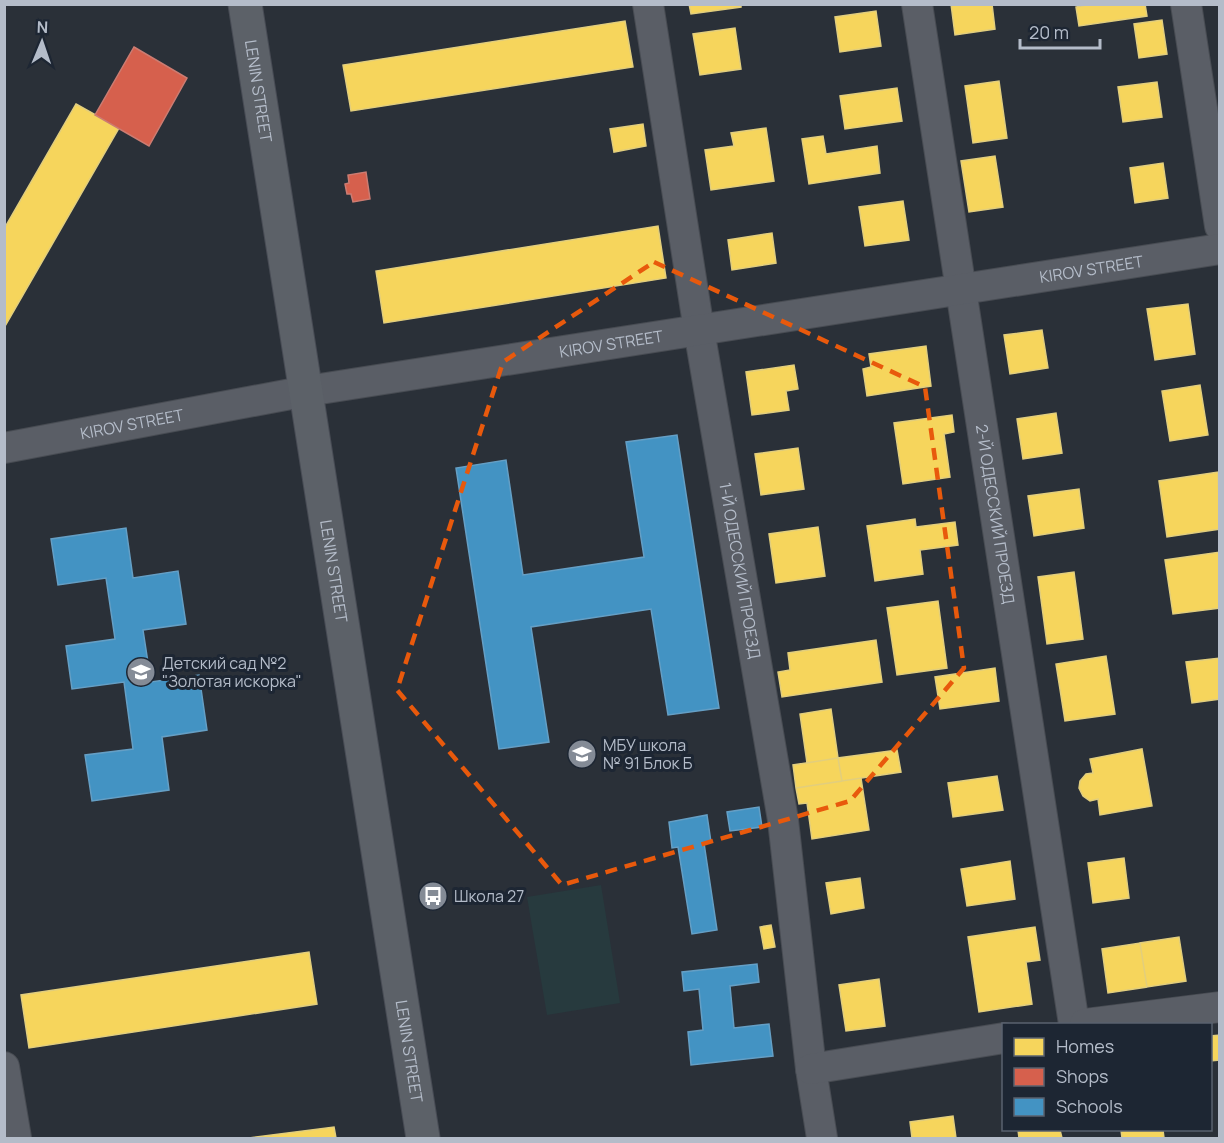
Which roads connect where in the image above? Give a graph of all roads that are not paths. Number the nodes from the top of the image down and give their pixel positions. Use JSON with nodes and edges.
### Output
{"nodes":[{"id":1,"x":245,"y":4,"type":"edge"},
{"id":2,"x":648,"y":4,"type":"edge"},
{"id":3,"x":917,"y":4,"type":"edge"},
{"id":4,"x":1186,"y":4,"type":"edge"},
{"id":5,"x":1220,"y":226,"type":"edge"},
{"id":6,"x":1220,"y":249,"type":"edge"},
{"id":7,"x":959,"y":290,"type":"junction"},
{"id":8,"x":699,"y":330,"type":"junction"},
{"id":9,"x":307,"y":391,"type":"junction"},
{"id":10,"x":4,"y":448,"type":"edge"},
{"id":11,"x":1220,"y":1006,"type":"edge"},
{"id":12,"x":1074,"y":1023,"type":"edge"},
{"id":13,"x":1092,"y":1023,"type":"edge"},
{"id":14,"x":1002,"y":1038,"type":"edge"},
{"id":15,"x":4,"y":1067,"type":"edge"},
{"id":16,"x":811,"y":1069,"type":"junction"},
{"id":17,"x":16,"y":1138,"type":"edge"},
{"id":18,"x":423,"y":1138,"type":"edge"},
{"id":19,"x":822,"y":1138,"type":"edge"}],
"edges":[{"from":1,"to":9,"type":"main road","name":"LENIN STREET"},
{"from":2,"to":8,"type":"street","name":"1-Й ОДЕССКИЙ ПРОЕЗД"},
{"from":3,"to":7,"type":"street","name":"2-Й ОДЕССКИЙ ПРОЕЗД"},
{"from":4,"to":5,"type":"street"},
{"from":6,"to":7,"type":"street","name":"KIROV STREET"},
{"from":7,"to":8,"type":"street","name":"KIROV STREET"},
{"from":7,"to":12,"type":"street","name":"2-Й ОДЕССКИЙ ПРОЕЗД"},
{"from":8,"to":9,"type":"street","name":"KIROV STREET"},
{"from":8,"to":16,"type":"street","name":"1-Й ОДЕССКИЙ ПРОЕЗД"},
{"from":9,"to":10,"type":"street","name":"KIROV STREET"},
{"from":9,"to":18,"type":"main road","name":"LENIN STREET"},
{"from":11,"to":13,"type":"street"},
{"from":14,"to":16,"type":"street"},
{"from":15,"to":17,"type":"street"},
{"from":16,"to":19,"type":"street","name":"1-Й ОДЕССКИЙ ПРОЕЗД"}]}
